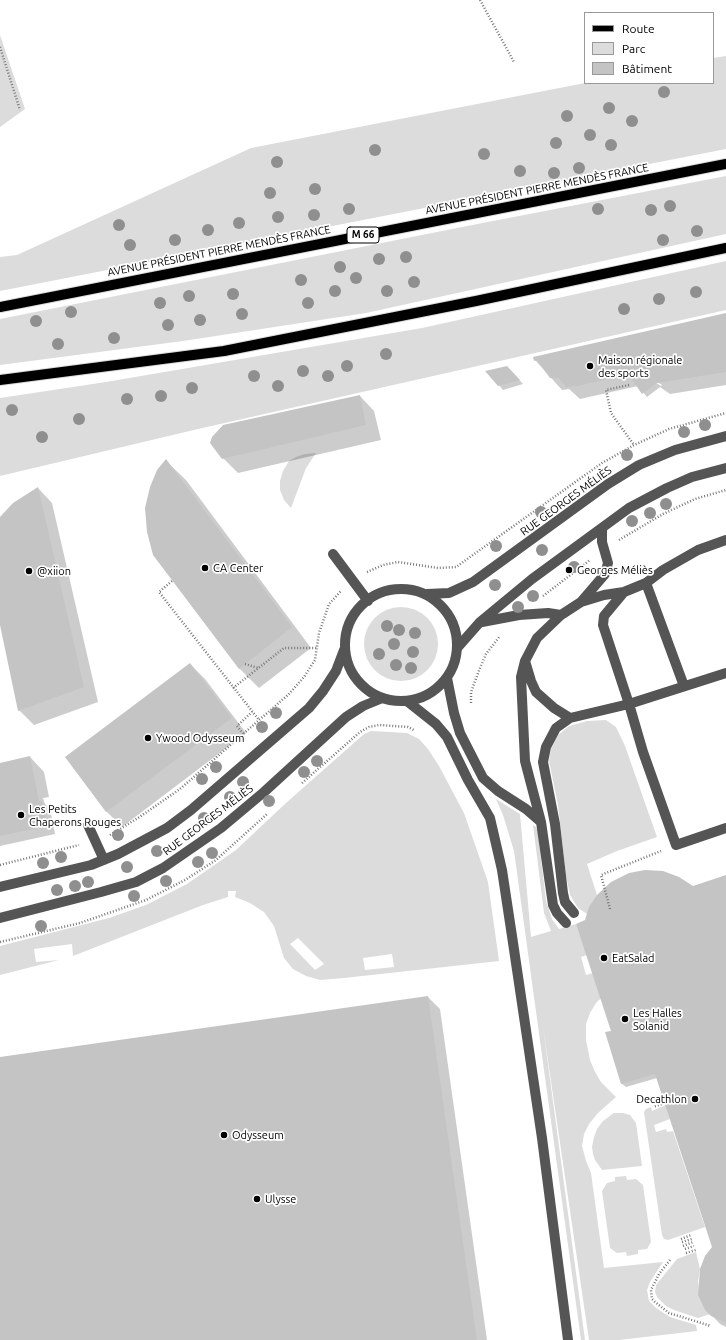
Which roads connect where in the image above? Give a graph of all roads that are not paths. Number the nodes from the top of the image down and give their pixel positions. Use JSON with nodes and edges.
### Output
{"nodes":[{"id":1,"x":726,"y":164,"type":"edge"},
{"id":2,"x":726,"y":248,"type":"edge"},
{"id":3,"x":0,"y":307,"type":"edge"},
{"id":4,"x":0,"y":380,"type":"edge"},
{"id":5,"x":726,"y":436,"type":"edge"},
{"id":6,"x":726,"y":468,"type":"edge"},
{"id":7,"x":602,"y":528,"type":"junction"},
{"id":8,"x":726,"y":540,"type":"edge"},
{"id":9,"x":333,"y":554,"type":"dead end"},
{"id":10,"x":646,"y":583,"type":"junction"},
{"id":11,"x":624,"y":592,"type":"junction"},
{"id":12,"x":427,"y":594,"type":"junction"},
{"id":13,"x":368,"y":601,"type":"junction"},
{"id":14,"x":581,"y":602,"type":"junction"},
{"id":15,"x":561,"y":615,"type":"junction"},
{"id":16,"x":480,"y":622,"type":"junction"},
{"id":17,"x":458,"y":647,"type":"junction"},
{"id":18,"x":344,"y":650,"type":"junction"},
{"id":19,"x":525,"y":661,"type":"junction"},
{"id":20,"x":726,"y":673,"type":"edge"},
{"id":21,"x":447,"y":678,"type":"junction"},
{"id":22,"x":684,"y":686,"type":"junction"},
{"id":23,"x":380,"y":699,"type":"junction"},
{"id":24,"x":407,"y":701,"type":"junction"},
{"id":25,"x":629,"y":704,"type":"junction"},
{"id":26,"x":570,"y":718,"type":"junction"},
{"id":27,"x":542,"y":822,"type":"junction"},
{"id":28,"x":88,"y":825,"type":"dead end"},
{"id":29,"x":726,"y":828,"type":"edge"},
{"id":30,"x":104,"y":860,"type":"junction"},
{"id":31,"x":0,"y":887,"type":"edge"},
{"id":32,"x":574,"y":912,"type":"dead end"},
{"id":33,"x":0,"y":918,"type":"edge"},
{"id":34,"x":566,"y":923,"type":"dead end"},
{"id":35,"x":568,"y":1340,"type":"edge"}],
"edges":[{"from":1,"to":3,"type":"main road","name":"AVENUE PRÉSIDENT PIERRE MENDÈS FRANCE","number":"M 66"},
{"from":2,"to":4,"type":"main road"},
{"from":5,"to":12,"type":"street","name":"RUE GEORGES MÉLIÈS"},
{"from":6,"to":7,"type":"street"},
{"from":7,"to":14,"type":"street"},
{"from":7,"to":16,"type":"street"},
{"from":8,"to":10,"type":"street"},
{"from":9,"to":13,"type":"street"},
{"from":10,"to":11,"type":"street"},
{"from":10,"to":22,"type":"street"},
{"from":11,"to":14,"type":"street"},
{"from":11,"to":25,"type":"street"},
{"from":12,"to":13,"type":"street"},
{"from":12,"to":17,"type":"street"},
{"from":13,"to":18,"type":"street"},
{"from":14,"to":15,"type":"street"},
{"from":15,"to":16,"type":"street"},
{"from":15,"to":19,"type":"street"},
{"from":16,"to":17,"type":"street"},
{"from":17,"to":21,"type":"street"},
{"from":18,"to":23,"type":"street"},
{"from":18,"to":30,"type":"street","name":"RUE GEORGES MÉLIÈS"},
{"from":19,"to":26,"type":"street"},
{"from":19,"to":27,"type":"street"},
{"from":20,"to":22,"type":"street"},
{"from":21,"to":24,"type":"street"},
{"from":21,"to":27,"type":"street"},
{"from":22,"to":25,"type":"street"},
{"from":23,"to":24,"type":"street"},
{"from":23,"to":33,"type":"street","name":"RUE GEORGES MÉLIÈS"},
{"from":24,"to":35,"type":"street"},
{"from":25,"to":26,"type":"street"},
{"from":25,"to":29,"type":"street"},
{"from":26,"to":32,"type":"street"},
{"from":27,"to":34,"type":"street"},
{"from":28,"to":30,"type":"street"},
{"from":30,"to":31,"type":"street","name":"RUE GEORGES MÉLIÈS"}]}
